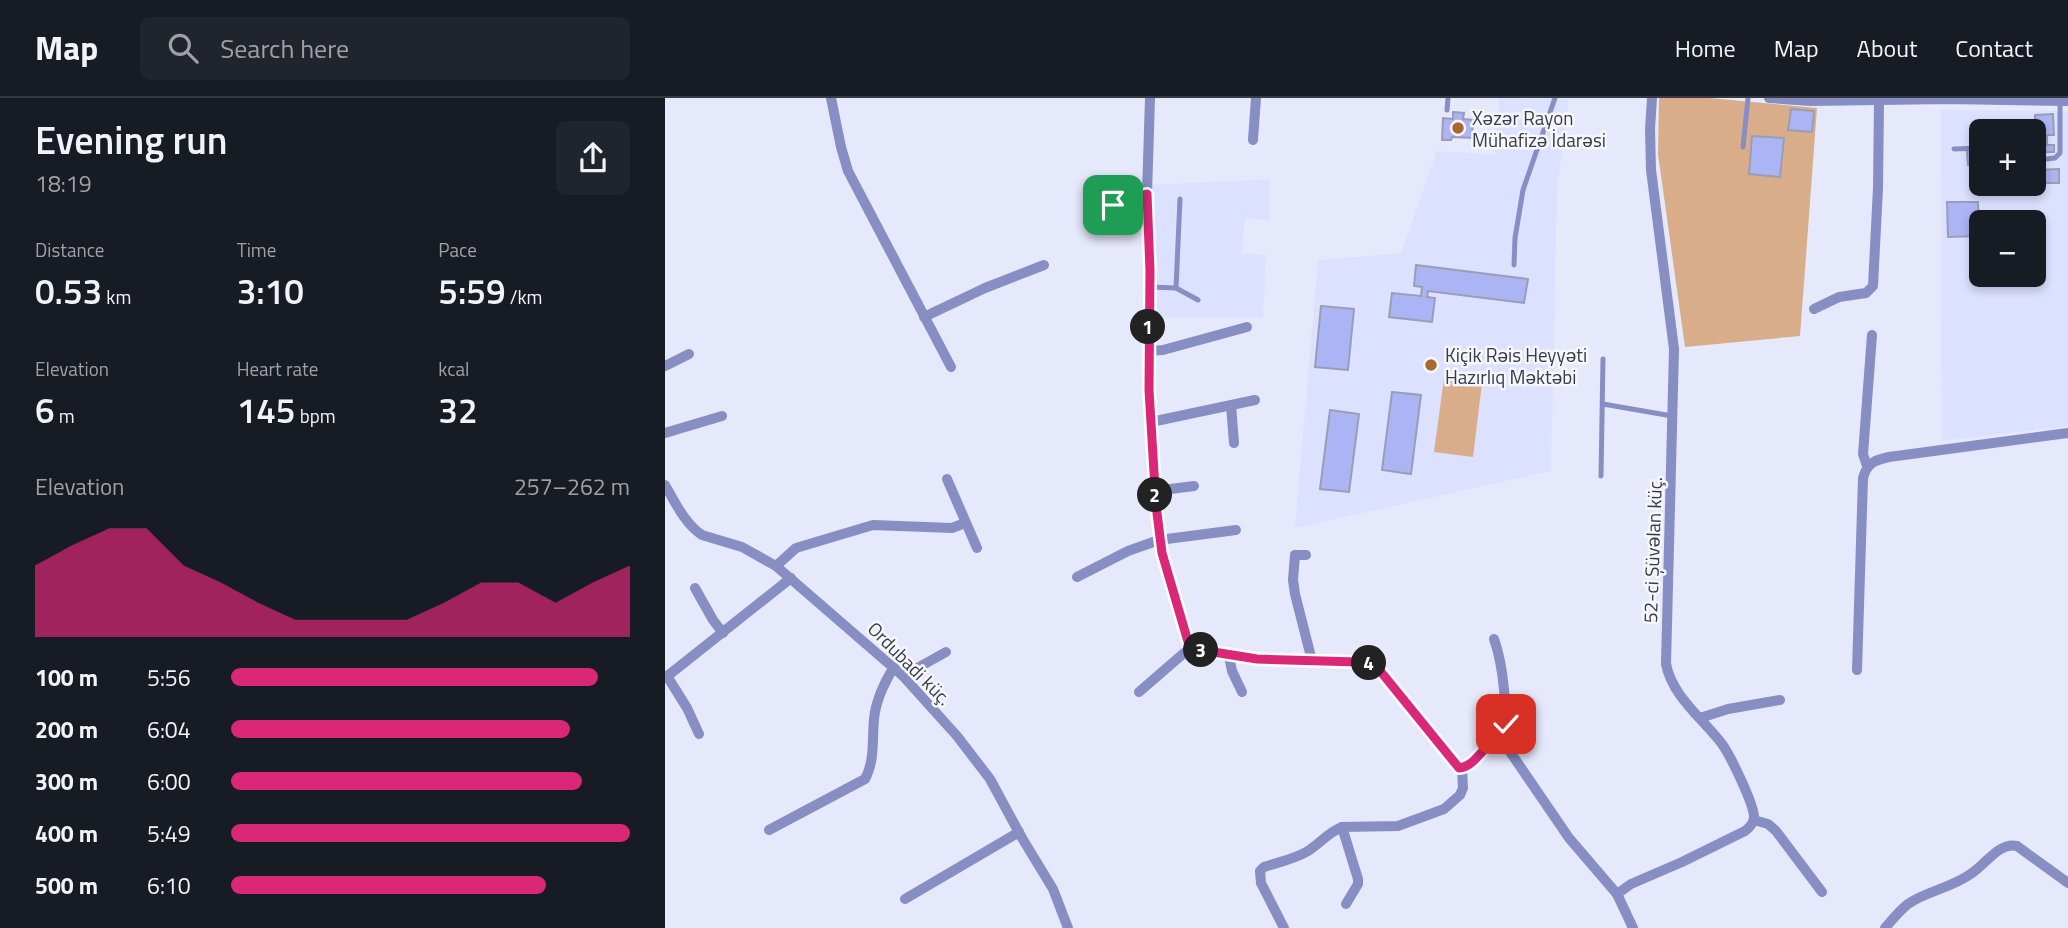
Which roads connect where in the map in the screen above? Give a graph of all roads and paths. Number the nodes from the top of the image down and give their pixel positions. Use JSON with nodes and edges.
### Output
{"nodes":[{"id":1,"x":831,"y":98,"type":"edge"},
{"id":2,"x":1150,"y":98,"type":"edge"},
{"id":3,"x":1256,"y":98,"type":"edge"},
{"id":4,"x":1448,"y":98,"type":"edge"},
{"id":5,"x":1555,"y":98,"type":"edge"},
{"id":6,"x":1652,"y":98,"type":"edge"},
{"id":7,"x":1748,"y":98,"type":"edge"},
{"id":8,"x":1769,"y":98,"type":"edge"},
{"id":9,"x":1949,"y":98,"type":"edge"},
{"id":10,"x":1997,"y":99,"type":"edge"},
{"id":11,"x":1879,"y":100,"type":"junction"},
{"id":12,"x":2064,"y":101,"type":"edge"},
{"id":13,"x":1447,"y":110,"type":"dead end"},
{"id":14,"x":1253,"y":140,"type":"dead end"},
{"id":15,"x":1743,"y":147,"type":"dead end"},
{"id":16,"x":1969,"y":148,"type":"edge"},
{"id":17,"x":1954,"y":149,"type":"dead end"},
{"id":18,"x":2046,"y":159,"type":"edge"},
{"id":19,"x":1147,"y":194,"type":"junction"},
{"id":20,"x":1180,"y":199,"type":"dead end"},
{"id":21,"x":1113,"y":205,"type":"dead end"},
{"id":22,"x":1044,"y":265,"type":"dead end"},
{"id":23,"x":1514,"y":265,"type":"dead end"},
{"id":24,"x":1150,"y":287,"type":"junction"},
{"id":25,"x":1176,"y":288,"type":"junction"},
{"id":26,"x":1198,"y":300,"type":"dead end"},
{"id":27,"x":1814,"y":309,"type":"dead end"},
{"id":28,"x":924,"y":317,"type":"junction"},
{"id":29,"x":1247,"y":327,"type":"dead end"},
{"id":30,"x":1872,"y":335,"type":"dead end"},
{"id":31,"x":1148,"y":351,"type":"junction"},
{"id":32,"x":689,"y":354,"type":"dead end"},
{"id":33,"x":1603,"y":359,"type":"dead end"},
{"id":34,"x":665,"y":366,"type":"edge"},
{"id":35,"x":951,"y":367,"type":"dead end"},
{"id":36,"x":1255,"y":400,"type":"dead end"},
{"id":37,"x":1603,"y":404,"type":"junction"},
{"id":38,"x":1231,"y":405,"type":"junction"},
{"id":39,"x":722,"y":416,"type":"dead end"},
{"id":40,"x":1672,"y":416,"type":"junction"},
{"id":41,"x":1151,"y":422,"type":"junction"},
{"id":42,"x":665,"y":433,"type":"edge"},
{"id":43,"x":2068,"y":433,"type":"edge"},
{"id":44,"x":1234,"y":443,"type":"dead end"},
{"id":45,"x":1867,"y":466,"type":"junction"},
{"id":46,"x":1601,"y":476,"type":"dead end"},
{"id":47,"x":947,"y":479,"type":"dead end"},
{"id":48,"x":665,"y":485,"type":"edge"},
{"id":49,"x":1194,"y":486,"type":"dead end"},
{"id":50,"x":1155,"y":491,"type":"junction"},
{"id":51,"x":965,"y":523,"type":"junction"},
{"id":52,"x":1236,"y":530,"type":"dead end"},
{"id":53,"x":1159,"y":540,"type":"junction"},
{"id":54,"x":977,"y":548,"type":"dead end"},
{"id":55,"x":1306,"y":555,"type":"dead end"},
{"id":56,"x":776,"y":566,"type":"junction"},
{"id":57,"x":1077,"y":577,"type":"dead end"},
{"id":58,"x":791,"y":578,"type":"junction"},
{"id":59,"x":695,"y":588,"type":"dead end"},
{"id":60,"x":723,"y":633,"type":"junction"},
{"id":61,"x":1494,"y":639,"type":"dead end"},
{"id":62,"x":1191,"y":647,"type":"junction"},
{"id":63,"x":946,"y":652,"type":"dead end"},
{"id":64,"x":1229,"y":656,"type":"junction"},
{"id":65,"x":1312,"y":661,"type":"junction"},
{"id":66,"x":894,"y":667,"type":"junction"},
{"id":67,"x":1857,"y":670,"type":"dead end"},
{"id":68,"x":903,"y":676,"type":"junction"},
{"id":69,"x":666,"y":677,"type":"edge"},
{"id":70,"x":1139,"y":692,"type":"dead end"},
{"id":71,"x":1242,"y":692,"type":"dead end"},
{"id":72,"x":1780,"y":699,"type":"dead end"},
{"id":73,"x":1700,"y":718,"type":"junction"},
{"id":74,"x":699,"y":734,"type":"dead end"},
{"id":75,"x":1502,"y":740,"type":"junction"},
{"id":76,"x":1462,"y":769,"type":"junction"},
{"id":77,"x":1754,"y":820,"type":"junction"},
{"id":78,"x":1342,"y":827,"type":"junction"},
{"id":79,"x":769,"y":830,"type":"dead end"},
{"id":80,"x":1019,"y":832,"type":"junction"},
{"id":81,"x":2068,"y":883,"type":"edge"},
{"id":82,"x":1822,"y":892,"type":"dead end"},
{"id":83,"x":1617,"y":894,"type":"junction"},
{"id":84,"x":905,"y":899,"type":"dead end"},
{"id":85,"x":1346,"y":904,"type":"dead end"},
{"id":86,"x":1068,"y":928,"type":"edge"},
{"id":87,"x":1284,"y":928,"type":"edge"},
{"id":88,"x":1633,"y":928,"type":"edge"},
{"id":89,"x":1885,"y":928,"type":"edge"}],
"edges":[{"from":1,"to":28,"type":"street"},
{"from":2,"to":19,"type":"street"},
{"from":3,"to":14,"type":"street"},
{"from":4,"to":13,"type":"lane"},
{"from":5,"to":23,"type":"lane"},
{"from":6,"to":40,"type":"street","name":"52-ci Şüvəlan küç."},
{"from":7,"to":15,"type":"lane"},
{"from":8,"to":11,"type":"street"},
{"from":9,"to":10,"type":"street"},
{"from":9,"to":11,"type":"street"},
{"from":10,"to":12,"type":"street"},
{"from":11,"to":27,"type":"street"},
{"from":12,"to":18,"type":"lane"},
{"from":16,"to":17,"type":"lane"},
{"from":19,"to":21,"type":"street"},
{"from":19,"to":24,"type":"street"},
{"from":20,"to":25,"type":"lane"},
{"from":22,"to":28,"type":"street"},
{"from":24,"to":25,"type":"lane"},
{"from":24,"to":31,"type":"street"},
{"from":25,"to":26,"type":"lane"},
{"from":28,"to":35,"type":"street"},
{"from":29,"to":31,"type":"street"},
{"from":30,"to":45,"type":"street"},
{"from":31,"to":41,"type":"street"},
{"from":32,"to":34,"type":"street"},
{"from":33,"to":37,"type":"lane"},
{"from":36,"to":38,"type":"street"},
{"from":37,"to":40,"type":"lane"},
{"from":37,"to":46,"type":"lane"},
{"from":38,"to":41,"type":"street"},
{"from":38,"to":44,"type":"street"},
{"from":39,"to":42,"type":"street"},
{"from":40,"to":73,"type":"street","name":"52-ci Şüvəlan küç."},
{"from":41,"to":50,"type":"street"},
{"from":43,"to":45,"type":"street"},
{"from":45,"to":67,"type":"street"},
{"from":47,"to":51,"type":"street"},
{"from":48,"to":56,"type":"street","name":"Ordubadi küç."},
{"from":49,"to":50,"type":"street"},
{"from":50,"to":53,"type":"street"},
{"from":51,"to":54,"type":"street"},
{"from":51,"to":56,"type":"street"},
{"from":52,"to":53,"type":"street"},
{"from":53,"to":57,"type":"street"},
{"from":53,"to":62,"type":"street"},
{"from":55,"to":65,"type":"street"},
{"from":56,"to":58,"type":"street","name":"Ordubadi küç."},
{"from":58,"to":60,"type":"street"},
{"from":58,"to":66,"type":"street","name":"Ordubadi küç."},
{"from":59,"to":60,"type":"street"},
{"from":60,"to":69,"type":"street"},
{"from":61,"to":75,"type":"street"},
{"from":62,"to":64,"type":"street"},
{"from":62,"to":70,"type":"street"},
{"from":63,"to":68,"type":"street"},
{"from":64,"to":65,"type":"street"},
{"from":64,"to":71,"type":"street"},
{"from":65,"to":76,"type":"street"},
{"from":66,"to":68,"type":"street","name":"Ordubadi küç."},
{"from":66,"to":79,"type":"street"},
{"from":68,"to":80,"type":"street","name":"Ordubadi küç."},
{"from":69,"to":74,"type":"street"},
{"from":72,"to":73,"type":"street"},
{"from":73,"to":77,"type":"street","name":"52-ci Şüvəlan küç."},
{"from":75,"to":76,"type":"street"},
{"from":75,"to":83,"type":"street"},
{"from":76,"to":78,"type":"street"},
{"from":77,"to":82,"type":"street"},
{"from":77,"to":83,"type":"street"},
{"from":78,"to":85,"type":"street"},
{"from":78,"to":87,"type":"street"},
{"from":80,"to":84,"type":"street"},
{"from":80,"to":86,"type":"street","name":"Ordubadi küç."},
{"from":81,"to":89,"type":"street"},
{"from":83,"to":88,"type":"street"}]}
